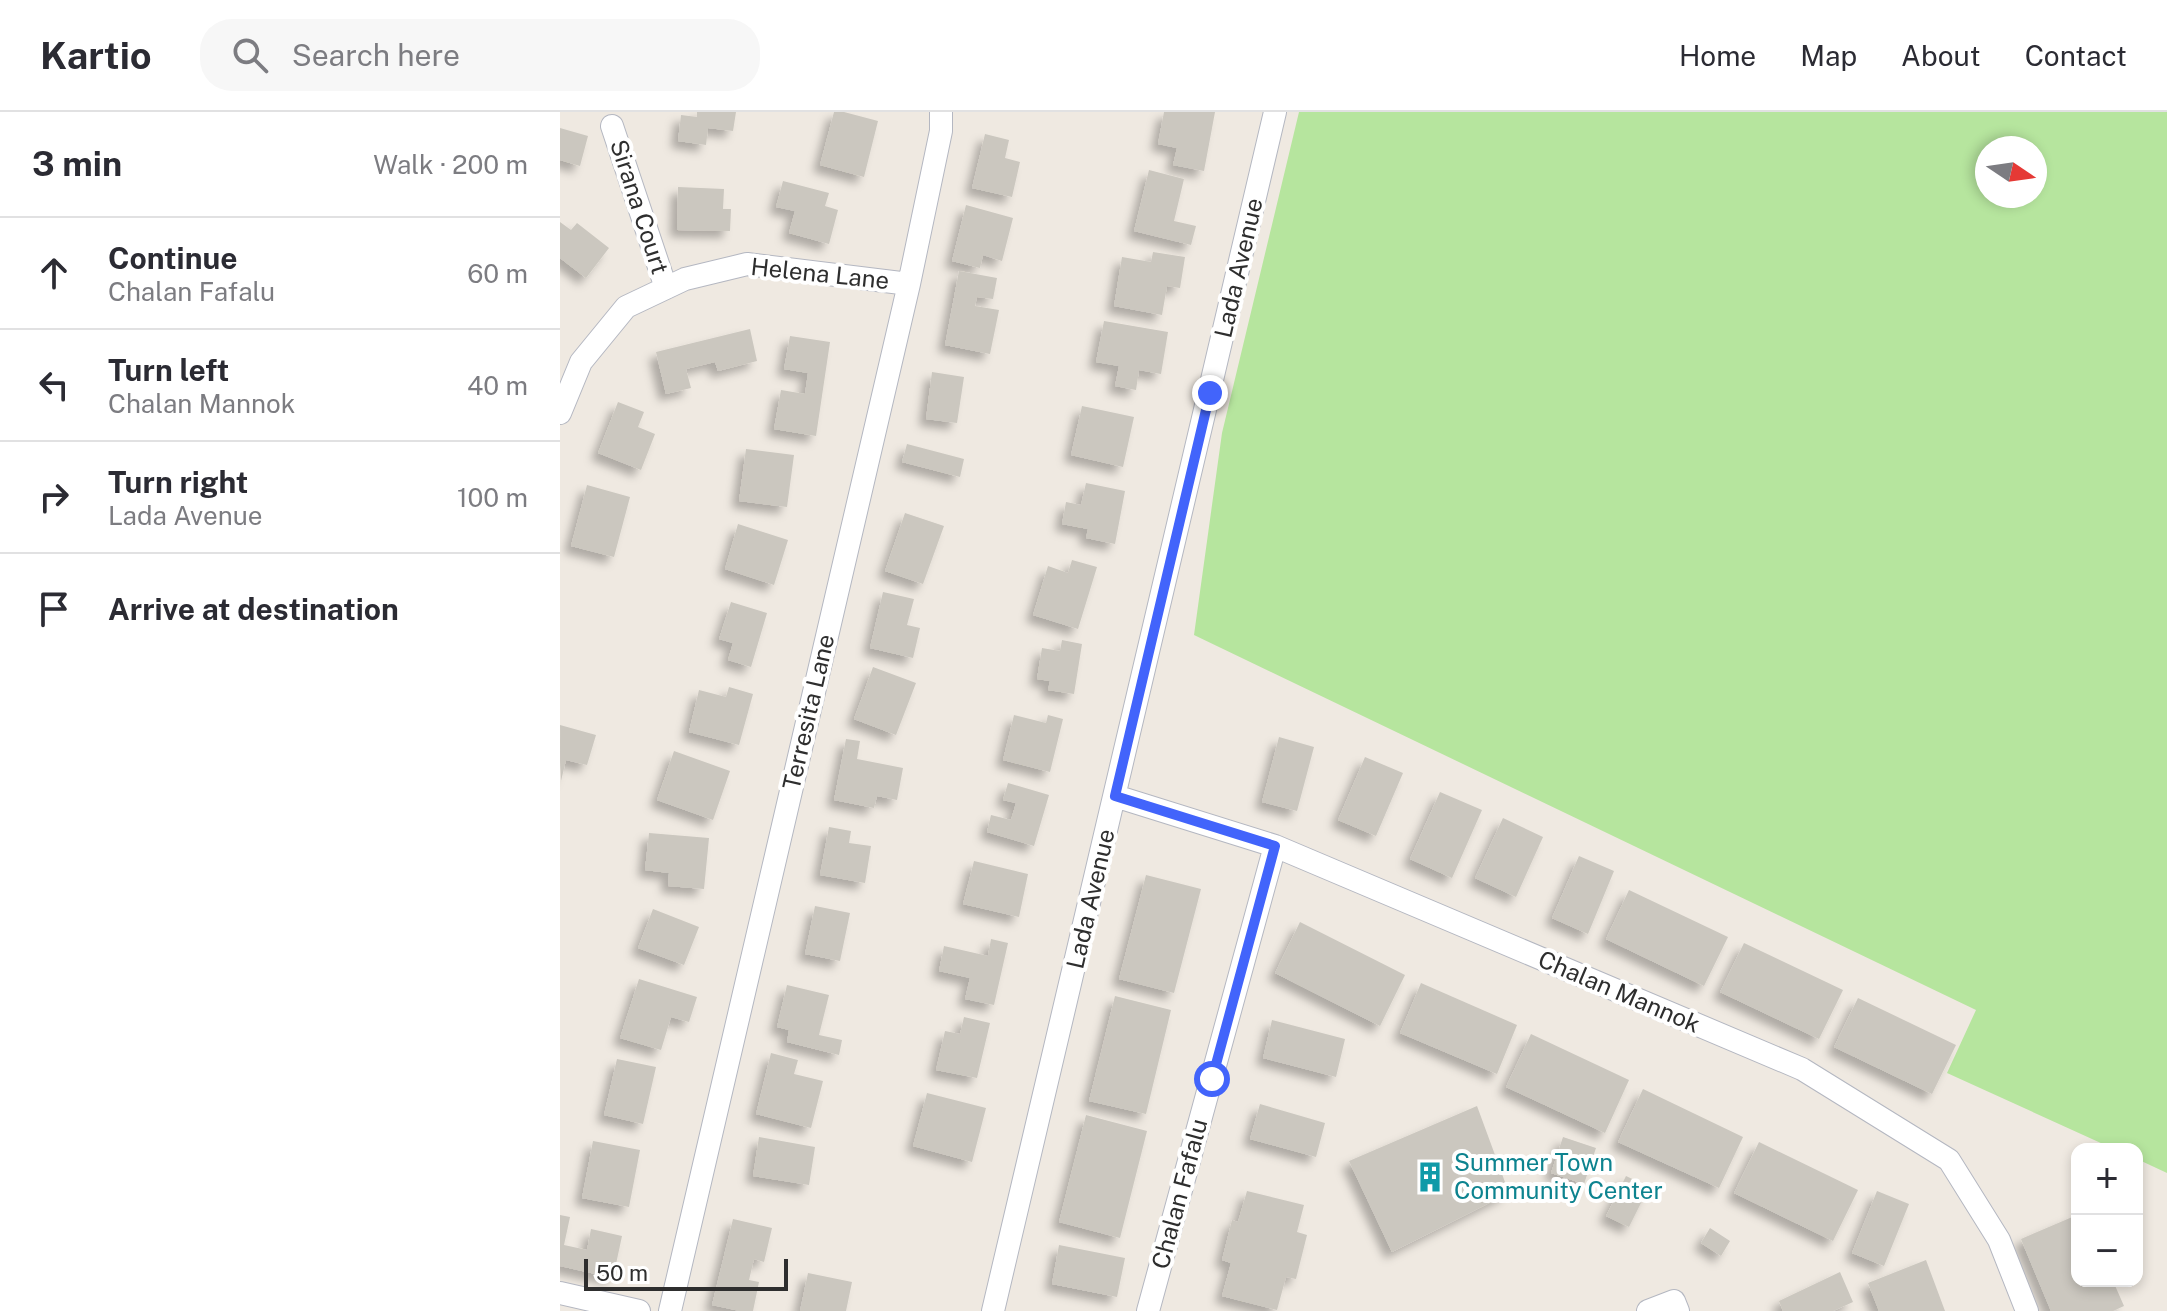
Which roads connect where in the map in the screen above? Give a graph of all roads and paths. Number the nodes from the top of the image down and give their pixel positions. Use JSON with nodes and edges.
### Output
{"nodes":[{"id":1,"x":941,"y":112,"type":"edge"},
{"id":2,"x":1275,"y":112,"type":"edge"},
{"id":3,"x":612,"y":126,"type":"dead end"},
{"id":4,"x":909,"y":284,"type":"junction"},
{"id":5,"x":666,"y":288,"type":"junction"},
{"id":6,"x":560,"y":413,"type":"edge"},
{"id":7,"x":1115,"y":796,"type":"junction"},
{"id":8,"x":1275,"y":846,"type":"junction"},
{"id":9,"x":560,"y":1293,"type":"edge"},
{"id":10,"x":639,"y":1311,"type":"edge"},
{"id":11,"x":670,"y":1311,"type":"edge"},
{"id":12,"x":993,"y":1311,"type":"edge"},
{"id":13,"x":1148,"y":1311,"type":"edge"},
{"id":14,"x":1648,"y":1311,"type":"edge"},
{"id":15,"x":1678,"y":1311,"type":"edge"},
{"id":16,"x":2027,"y":1311,"type":"edge"}],
"edges":[{"from":1,"to":4,"type":"street","name":"Terresita Lane"},
{"from":2,"to":7,"type":"street","name":"Lada Avenue"},
{"from":3,"to":5,"type":"street","name":"Sirana Court"},
{"from":4,"to":5,"type":"street","name":"Helena Lane"},
{"from":4,"to":11,"type":"street","name":"Terresita Lane"},
{"from":5,"to":6,"type":"street","name":"Helena Lane"},
{"from":7,"to":8,"type":"street","name":"Chalan Mannok"},
{"from":7,"to":12,"type":"street","name":"Lada Avenue"},
{"from":8,"to":13,"type":"street","name":"Chalan Fafalu"},
{"from":8,"to":16,"type":"street","name":"Chalan Mannok"},
{"from":9,"to":10,"type":"street"},
{"from":14,"to":15,"type":"street"}]}
